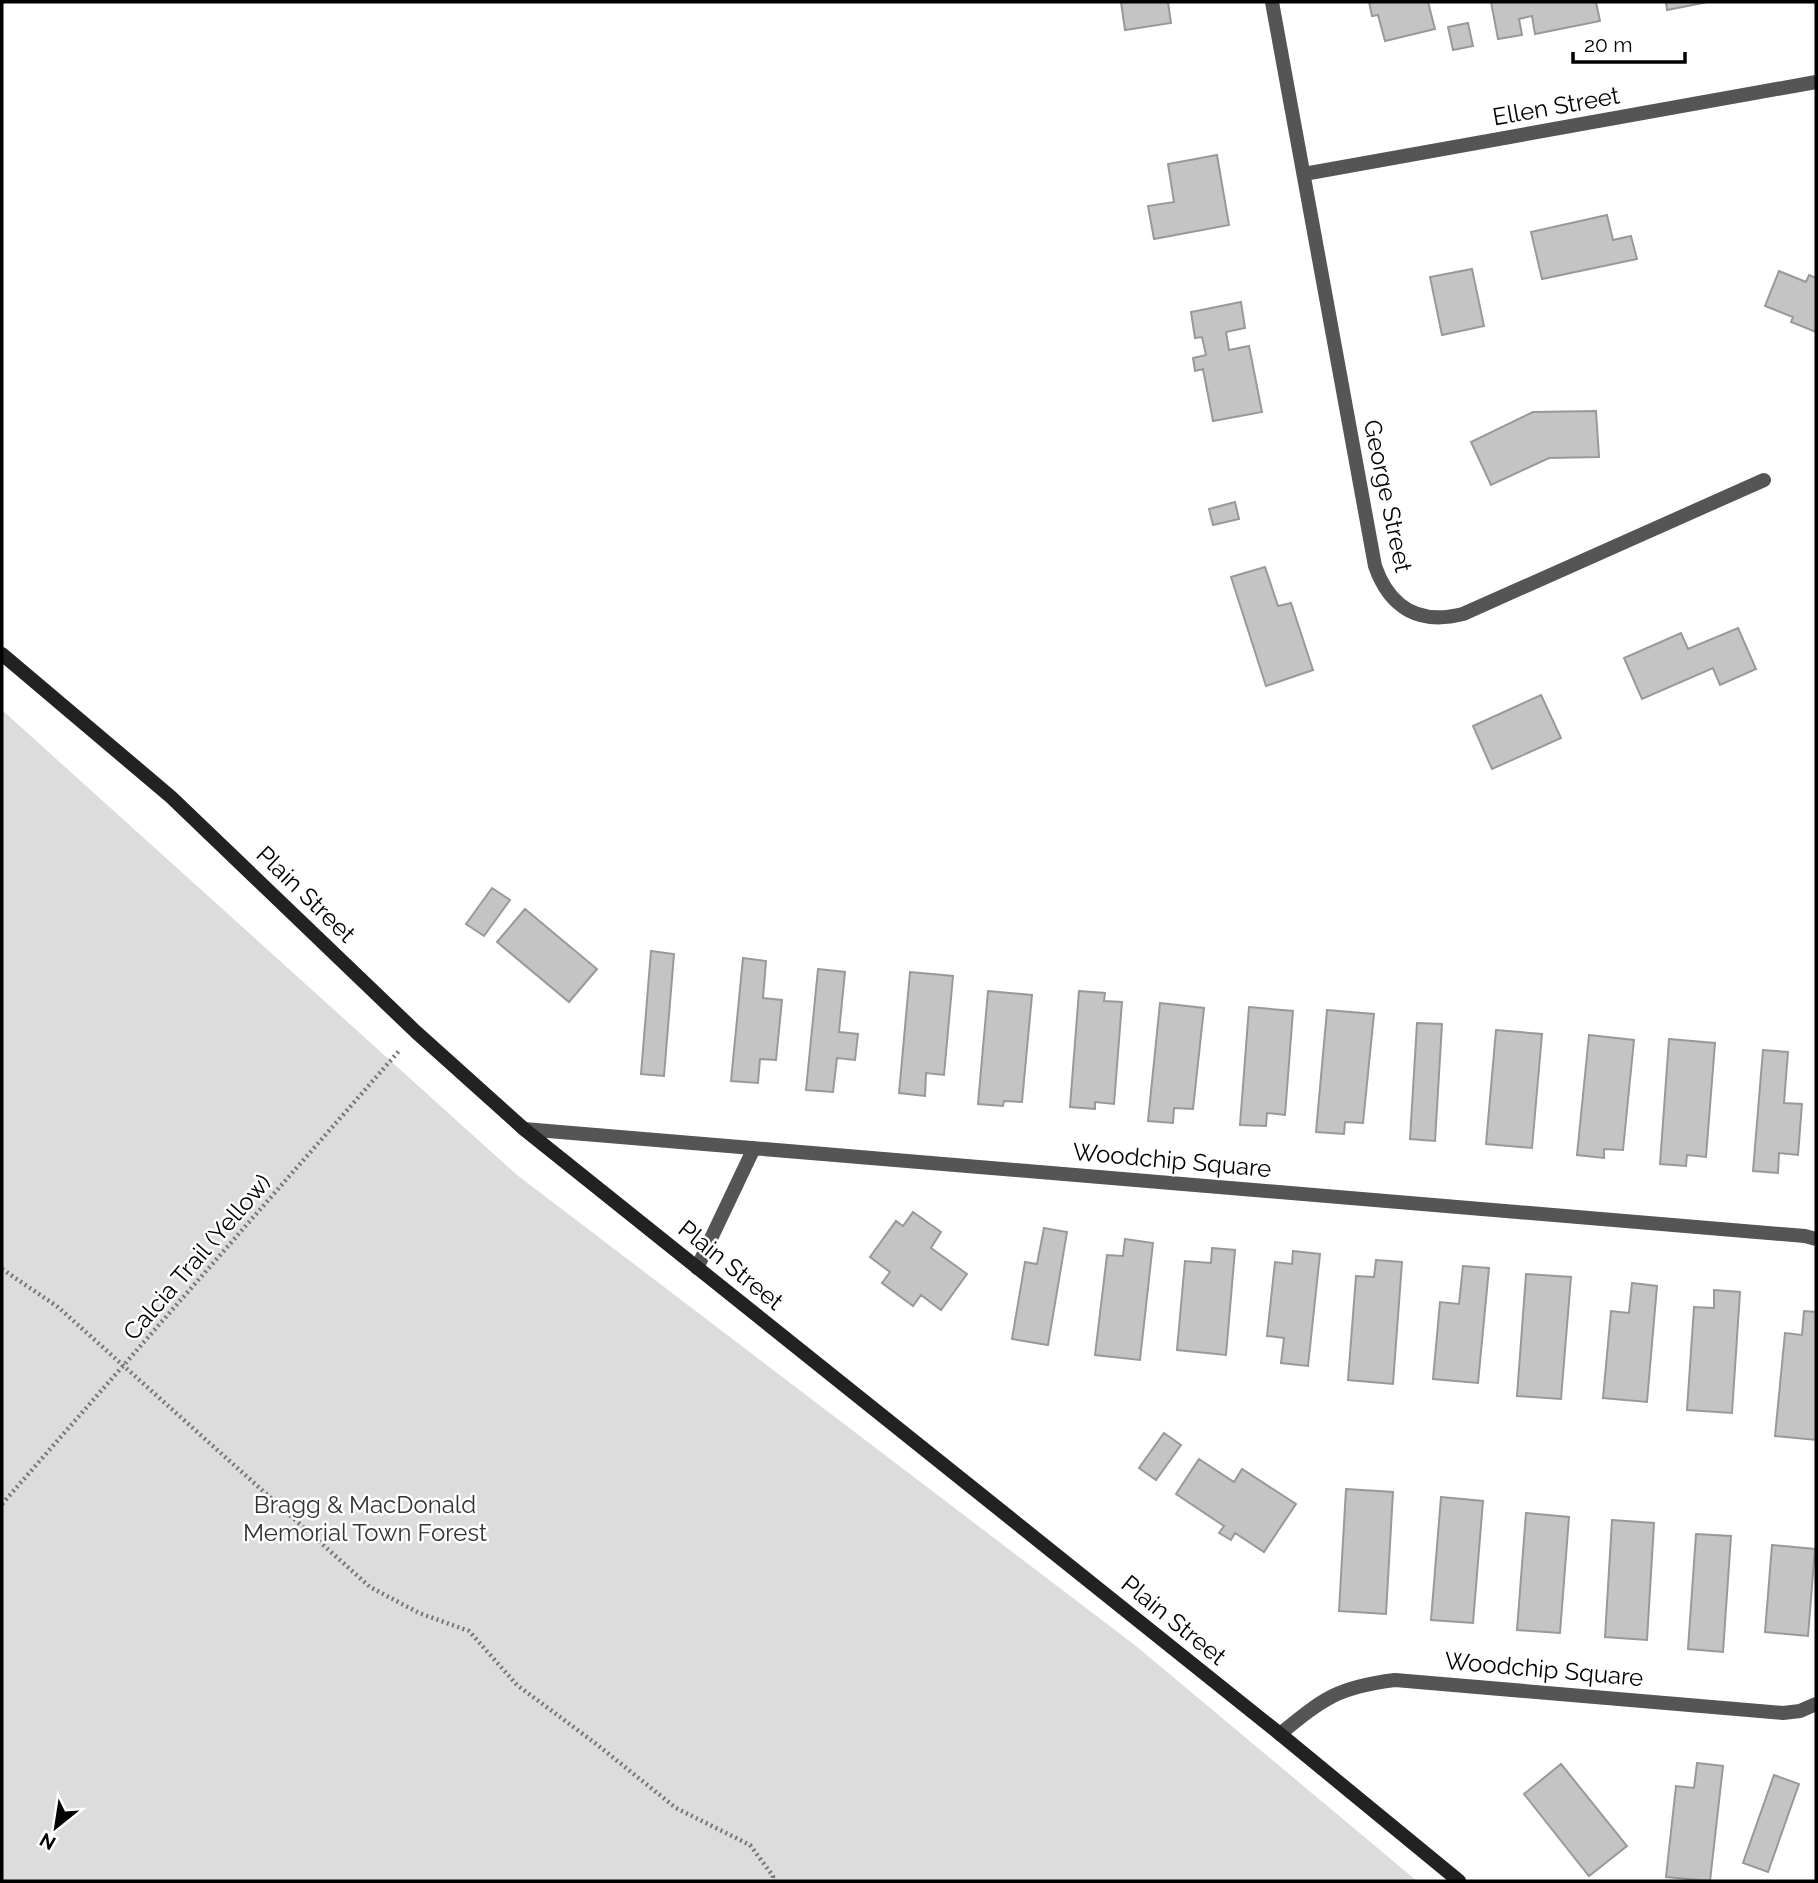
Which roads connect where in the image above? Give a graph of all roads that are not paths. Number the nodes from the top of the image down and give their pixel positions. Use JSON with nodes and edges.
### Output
{"nodes":[{"id":1,"x":1272,"y":2,"type":"edge"},
{"id":2,"x":1816,"y":82,"type":"edge"},
{"id":3,"x":1304,"y":174,"type":"junction"},
{"id":4,"x":1764,"y":480,"type":"dead end"},
{"id":5,"x":2,"y":654,"type":"edge"},
{"id":6,"x":524,"y":1129,"type":"junction"},
{"id":7,"x":754,"y":1148,"type":"junction"},
{"id":8,"x":1816,"y":1239,"type":"edge"},
{"id":9,"x":697,"y":1268,"type":"junction"},
{"id":10,"x":1816,"y":1704,"type":"edge"},
{"id":11,"x":1280,"y":1734,"type":"junction"},
{"id":12,"x":1459,"y":1881,"type":"edge"}],
"edges":[{"from":1,"to":3,"type":"street","name":"George Street"},
{"from":2,"to":3,"type":"street","name":"Ellen Street"},
{"from":3,"to":4,"type":"street","name":"George Street"},
{"from":5,"to":6,"type":"street","name":"Plain Street"},
{"from":6,"to":7,"type":"street","name":"Woodchip Square"},
{"from":6,"to":9,"type":"street","name":"Plain Street"},
{"from":7,"to":8,"type":"street","name":"Woodchip Square"},
{"from":7,"to":9,"type":"street"},
{"from":9,"to":11,"type":"street","name":"Plain Street"},
{"from":10,"to":11,"type":"street","name":"Woodchip Square"},
{"from":11,"to":12,"type":"street","name":"Plain Street"}]}
